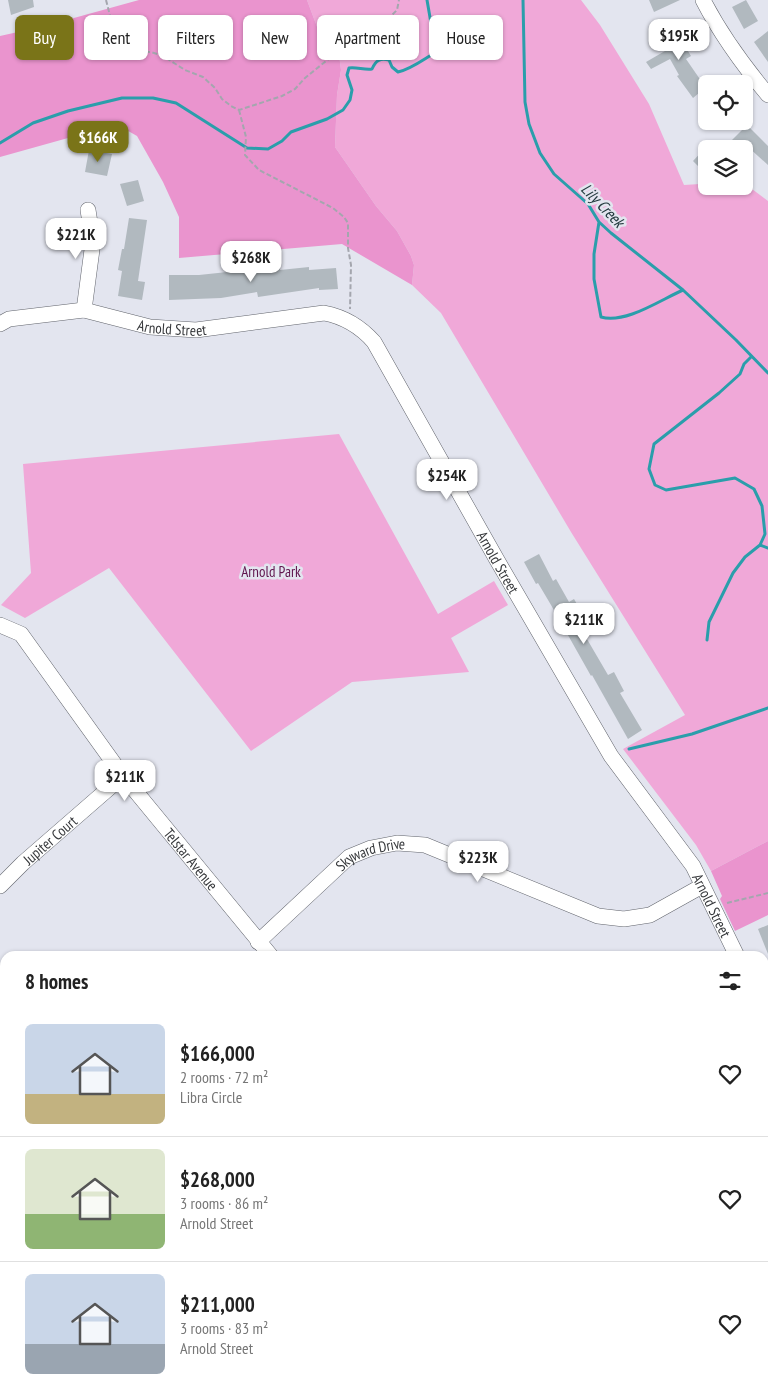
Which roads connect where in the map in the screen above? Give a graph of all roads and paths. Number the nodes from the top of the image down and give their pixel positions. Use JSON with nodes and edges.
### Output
{"nodes":[{"id":1,"x":106,"y":0,"type":"edge"},
{"id":2,"x":399,"y":0,"type":"edge"},
{"id":3,"x":703,"y":0,"type":"edge"},
{"id":4,"x":768,"y":95,"type":"edge"},
{"id":5,"x":239,"y":110,"type":"junction"},
{"id":6,"x":88,"y":210,"type":"dead end"},
{"id":7,"x":84,"y":310,"type":"junction"},
{"id":8,"x":350,"y":321,"type":"junction"},
{"id":9,"x":0,"y":324,"type":"edge"},
{"id":10,"x":0,"y":625,"type":"edge"},
{"id":11,"x":123,"y":776,"type":"junction"},
{"id":12,"x":0,"y":886,"type":"edge"},
{"id":13,"x":702,"y":886,"type":"junction"},
{"id":14,"x":768,"y":893,"type":"edge"},
{"id":15,"x":712,"y":907,"type":"junction"},
{"id":16,"x":258,"y":942,"type":"junction"},
{"id":17,"x":266,"y":951,"type":"edge"},
{"id":18,"x":734,"y":951,"type":"edge"}],
"edges":[{"from":1,"to":5,"type":"path"},
{"from":2,"to":5,"type":"path"},
{"from":3,"to":4,"type":"street"},
{"from":5,"to":8,"type":"path"},
{"from":6,"to":7,"type":"street"},
{"from":7,"to":8,"type":"street","name":"Arnold Street"},
{"from":7,"to":9,"type":"street","name":"Arnold Street"},
{"from":8,"to":13,"type":"street","name":"Arnold Street"},
{"from":10,"to":11,"type":"street","name":"Telstar Avenue"},
{"from":11,"to":12,"type":"street","name":"Jupiter Court"},
{"from":11,"to":16,"type":"street","name":"Telstar Avenue"},
{"from":13,"to":15,"type":"street","name":"Arnold Street"},
{"from":13,"to":16,"type":"street","name":"Skyward Drive"},
{"from":14,"to":15,"type":"path"},
{"from":15,"to":18,"type":"street","name":"Arnold Street"},
{"from":16,"to":17,"type":"street","name":"Telstar Avenue"}]}
